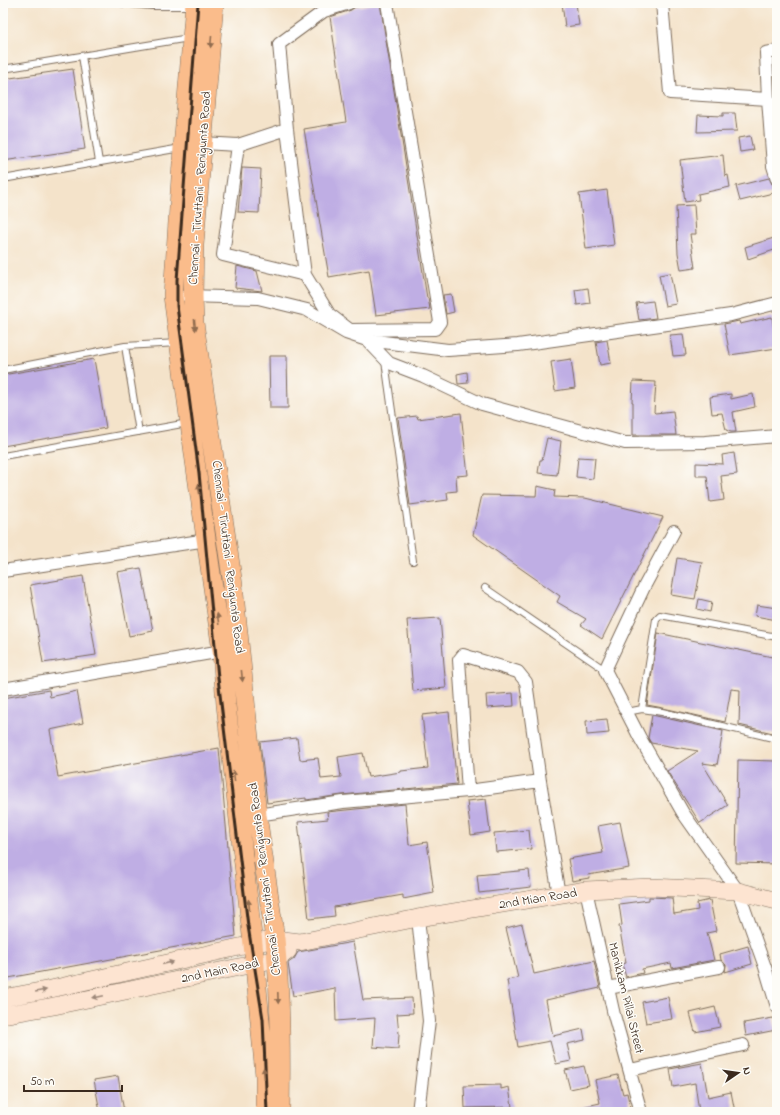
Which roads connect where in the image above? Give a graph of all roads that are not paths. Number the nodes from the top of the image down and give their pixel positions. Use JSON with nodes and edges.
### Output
{"nodes":[{"id":1,"x":120,"y":3,"type":"edge"},
{"id":2,"x":214,"y":3,"type":"edge"},
{"id":3,"x":349,"y":3,"type":"edge"},
{"id":4,"x":387,"y":3,"type":"edge"},
{"id":5,"x":662,"y":3,"type":"edge"},
{"id":6,"x":162,"y":5,"type":"edge"},
{"id":7,"x":194,"y":5,"type":"edge"},
{"id":8,"x":192,"y":38,"type":"junction"},
{"id":9,"x":777,"y":51,"type":"edge"},
{"id":10,"x":82,"y":56,"type":"junction"},
{"id":11,"x":3,"y":69,"type":"edge"},
{"id":12,"x":768,"y":99,"type":"junction"},
{"id":13,"x":287,"y":129,"type":"junction"},
{"id":14,"x":202,"y":143,"type":"junction"},
{"id":15,"x":238,"y":145,"type":"junction"},
{"id":16,"x":183,"y":148,"type":"junction"},
{"id":17,"x":99,"y":162,"type":"junction"},
{"id":18,"x":3,"y":179,"type":"edge"},
{"id":19,"x":777,"y":179,"type":"edge"},
{"id":20,"x":305,"y":275,"type":"junction"},
{"id":21,"x":173,"y":296,"type":"junction"},
{"id":22,"x":193,"y":296,"type":"junction"},
{"id":23,"x":777,"y":303,"type":"edge"},
{"id":24,"x":367,"y":340,"type":"junction"},
{"id":25,"x":179,"y":343,"type":"junction"},
{"id":26,"x":125,"y":346,"type":"junction"},
{"id":27,"x":385,"y":359,"type":"junction"},
{"id":28,"x":3,"y":370,"type":"edge"},
{"id":29,"x":190,"y":423,"type":"junction"},
{"id":30,"x":139,"y":432,"type":"junction"},
{"id":31,"x":777,"y":436,"type":"edge"},
{"id":32,"x":213,"y":444,"type":"junction"},
{"id":33,"x":193,"y":448,"type":"junction"},
{"id":34,"x":3,"y":456,"type":"edge"},
{"id":35,"x":674,"y":531,"type":"dead end"},
{"id":36,"x":207,"y":540,"type":"junction"},
{"id":37,"x":413,"y":561,"type":"dead end"},
{"id":38,"x":3,"y":571,"type":"edge"},
{"id":39,"x":485,"y":588,"type":"dead end"},
{"id":40,"x":777,"y":637,"type":"edge"},
{"id":41,"x":222,"y":651,"type":"junction"},
{"id":42,"x":605,"y":670,"type":"junction"},
{"id":43,"x":3,"y":688,"type":"edge"},
{"id":44,"x":642,"y":709,"type":"junction"},
{"id":45,"x":627,"y":712,"type":"junction"},
{"id":46,"x":777,"y":739,"type":"edge"},
{"id":47,"x":540,"y":781,"type":"junction"},
{"id":48,"x":468,"y":791,"type":"junction"},
{"id":49,"x":257,"y":815,"type":"junction"},
{"id":50,"x":586,"y":890,"type":"junction"},
{"id":51,"x":738,"y":891,"type":"junction"},
{"id":52,"x":559,"y":895,"type":"junction"},
{"id":53,"x":777,"y":901,"type":"edge"},
{"id":54,"x":418,"y":918,"type":"junction"},
{"id":55,"x":275,"y":940,"type":"junction"},
{"id":56,"x":300,"y":942,"type":"junction"},
{"id":57,"x":253,"y":944,"type":"junction"},
{"id":58,"x":277,"y":959,"type":"junction"},
{"id":59,"x":254,"y":964,"type":"junction"},
{"id":60,"x":719,"y":966,"type":"dead end"},
{"id":61,"x":115,"y":975,"type":"junction"},
{"id":62,"x":608,"y":988,"type":"junction"},
{"id":63,"x":120,"y":992,"type":"junction"},
{"id":64,"x":3,"y":998,"type":"edge"},
{"id":65,"x":777,"y":1007,"type":"edge"},
{"id":66,"x":3,"y":1015,"type":"edge"},
{"id":67,"x":743,"y":1045,"type":"dead end"},
{"id":68,"x":630,"y":1070,"type":"junction"},
{"id":69,"x":266,"y":1112,"type":"edge"},
{"id":70,"x":280,"y":1112,"type":"edge"},
{"id":71,"x":418,"y":1112,"type":"edge"},
{"id":72,"x":641,"y":1112,"type":"edge"}],
"edges":[{"from":1,"to":6,"type":"lane"},
{"from":2,"to":14,"type":"main road","name":"Chennai - Tiruttani - Renigunta Road","one_way":true},
{"from":3,"to":13,"type":"street"},
{"from":4,"to":20,"type":"street"},
{"from":5,"to":12,"type":"street"},
{"from":6,"to":7,"type":"lane"},
{"from":7,"to":8,"type":"main road","name":"Chennai - Tiruttani - Renigunta Road"},
{"from":8,"to":10,"type":"lane"},
{"from":8,"to":16,"type":"main road","name":"Chennai - Tiruttani - Renigunta Road"},
{"from":9,"to":12,"type":"street"},
{"from":10,"to":11,"type":"lane"},
{"from":10,"to":17,"type":"lane"},
{"from":12,"to":19,"type":"street"},
{"from":13,"to":15,"type":"street"},
{"from":13,"to":20,"type":"street"},
{"from":14,"to":15,"type":"street"},
{"from":14,"to":22,"type":"main road","name":"Chennai - Tiruttani - Renigunta Road"},
{"from":15,"to":20,"type":"street"},
{"from":16,"to":17,"type":"lane"},
{"from":16,"to":21,"type":"main road","name":"Chennai - Tiruttani - Renigunta Road"},
{"from":17,"to":18,"type":"lane"},
{"from":21,"to":22,"type":"street"},
{"from":21,"to":25,"type":"main road","name":"Chennai - Tiruttani - Renigunta Road"},
{"from":22,"to":24,"type":"street"},
{"from":22,"to":32,"type":"main road","name":"Chennai - Tiruttani - Renigunta Road","one_way":true},
{"from":23,"to":24,"type":"street"},
{"from":24,"to":27,"type":"street"},
{"from":25,"to":26,"type":"lane"},
{"from":25,"to":29,"type":"main road","name":"Chennai - Tiruttani - Renigunta Road"},
{"from":26,"to":28,"type":"lane"},
{"from":26,"to":30,"type":"lane"},
{"from":27,"to":31,"type":"street"},
{"from":27,"to":37,"type":"lane"},
{"from":29,"to":30,"type":"lane"},
{"from":29,"to":33,"type":"main road","name":"Chennai - Tiruttani - Renigunta Road"},
{"from":30,"to":34,"type":"lane"},
{"from":32,"to":33,"type":"main road"},
{"from":32,"to":49,"type":"main road","name":"Chennai - Tiruttani - Renigunta Road","one_way":true},
{"from":36,"to":33,"type":"main road","name":"Chennai - Tiruttani - Renigunta Road","one_way":true},
{"from":35,"to":42,"type":"street"},
{"from":36,"to":38,"type":"street"},
{"from":41,"to":36,"type":"main road","name":"Chennai - Tiruttani - Renigunta Road","one_way":true},
{"from":39,"to":42,"type":"lane"},
{"from":40,"to":44,"type":"lane"},
{"from":41,"to":43,"type":"street"},
{"from":57,"to":41,"type":"main road","name":"Chennai - Tiruttani - Renigunta Road","one_way":true},
{"from":42,"to":45,"type":"street"},
{"from":44,"to":45,"type":"lane"},
{"from":44,"to":46,"type":"lane"},
{"from":45,"to":51,"type":"street"},
{"from":47,"to":48,"type":"street"},
{"from":47,"to":48,"type":"street"},
{"from":47,"to":52,"type":"street"},
{"from":48,"to":49,"type":"street"},
{"from":49,"to":55,"type":"main road","name":"Chennai - Tiruttani - Renigunta Road"},
{"from":50,"to":51,"type":"main road","name":"2nd Mian Road"},
{"from":50,"to":52,"type":"main road","name":"2nd Mian Road"},
{"from":50,"to":62,"type":"street","name":"Manikkam Pillai Street"},
{"from":51,"to":53,"type":"main road","name":"2nd Mian Road"},
{"from":51,"to":65,"type":"street"},
{"from":52,"to":54,"type":"main road","name":"2nd Mian Road"},
{"from":54,"to":56,"type":"main road","name":"2nd Mian Road"},
{"from":54,"to":71,"type":"street"},
{"from":55,"to":56,"type":"main road","name":"2nd Main Road"},
{"from":55,"to":57,"type":"main road","name":"2nd Main Road"},
{"from":55,"to":58,"type":"main road","name":"Chennai - Tiruttani - Renigunta Road"},
{"from":56,"to":58,"type":"main road","name":"2nd Main Road"},
{"from":57,"to":59,"type":"main road","name":"Chennai - Tiruttani - Renigunta Road"},
{"from":61,"to":57,"type":"main road","name":"2nd Main Road","one_way":true},
{"from":58,"to":59,"type":"main road","name":"2nd Main Road"},
{"from":58,"to":70,"type":"main road","name":"Chennai - Tiruttani - Renigunta Road","one_way":true},
{"from":59,"to":63,"type":"main road","name":"2nd Main Road"},
{"from":69,"to":59,"type":"main road","name":"Chennai - Tiruttani - Renigunta Road","one_way":true},
{"from":60,"to":62,"type":"street"},
{"from":61,"to":63,"type":"main road"},
{"from":64,"to":61,"type":"main road","name":"2nd Main Road","one_way":true},
{"from":62,"to":68,"type":"street","name":"Manikkam Pillai Street"},
{"from":63,"to":66,"type":"main road","name":"2nd Main Road","one_way":true},
{"from":67,"to":68,"type":"street"},
{"from":68,"to":72,"type":"street","name":"Manikkam Pillai Street"}]}
